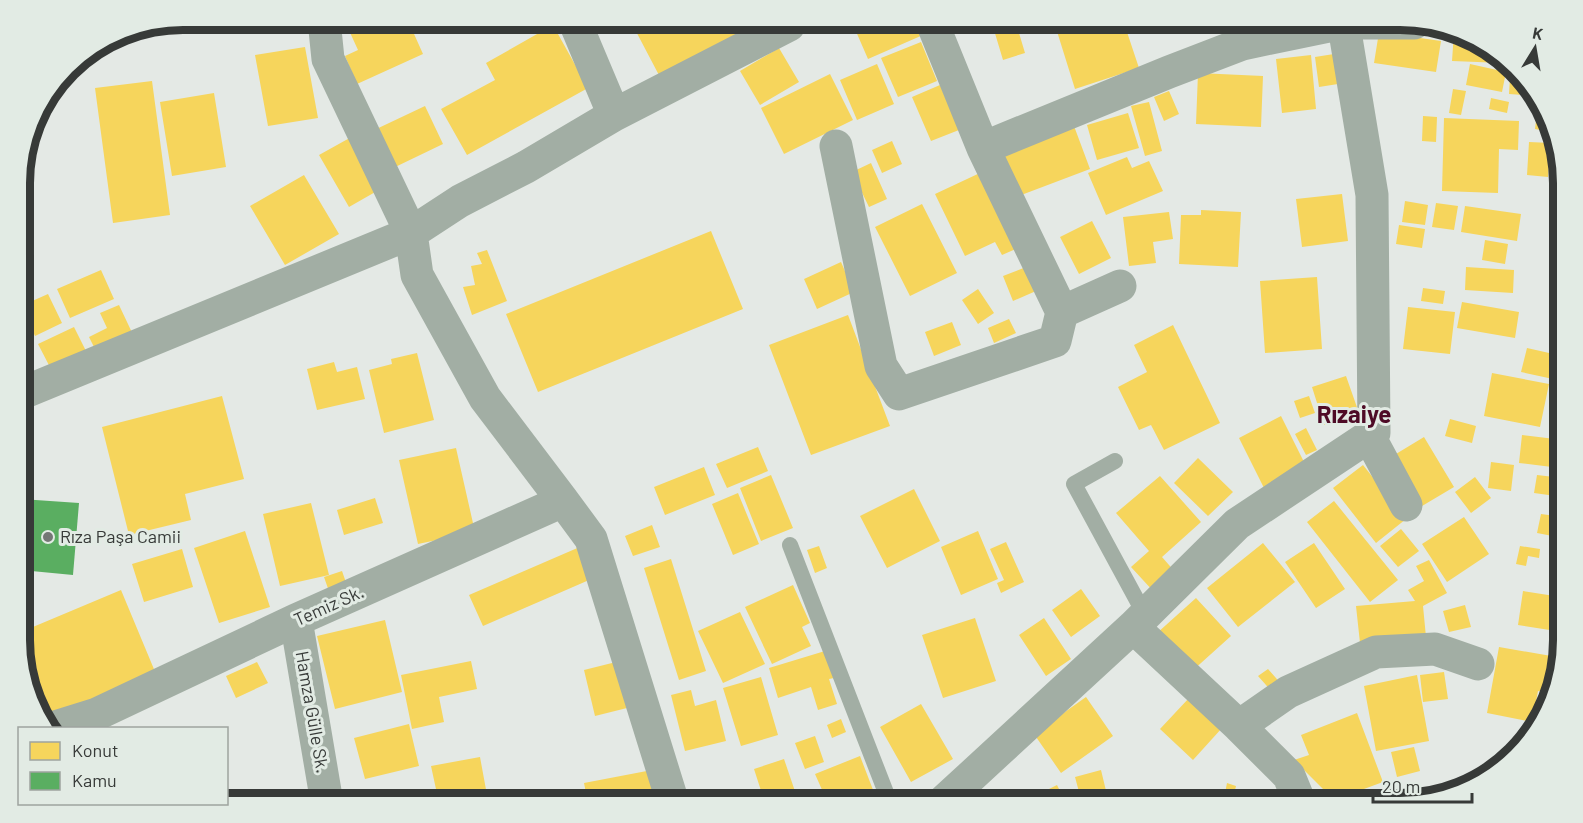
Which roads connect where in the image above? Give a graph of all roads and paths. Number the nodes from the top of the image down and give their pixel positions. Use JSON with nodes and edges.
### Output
{"nodes":[{"id":1,"x":325,"y":30,"type":"edge"},
{"id":2,"x":578,"y":30,"type":"edge"},
{"id":3,"x":779,"y":30,"type":"edge"},
{"id":4,"x":935,"y":30,"type":"edge"},
{"id":5,"x":1303,"y":30,"type":"edge"},
{"id":6,"x":1344,"y":30,"type":"edge"},
{"id":7,"x":614,"y":115,"type":"junction"},
{"id":8,"x":836,"y":146,"type":"dead end"},
{"id":9,"x":983,"y":148,"type":"junction"},
{"id":10,"x":411,"y":233,"type":"junction"},
{"id":11,"x":1120,"y":286,"type":"dead end"},
{"id":12,"x":1062,"y":312,"type":"junction"},
{"id":13,"x":30,"y":390,"type":"edge"},
{"id":14,"x":1369,"y":436,"type":"junction"},
{"id":15,"x":1115,"y":461,"type":"dead end"},
{"id":16,"x":563,"y":501,"type":"junction"},
{"id":17,"x":1406,"y":505,"type":"dead end"},
{"id":18,"x":790,"y":545,"type":"dead end"},
{"id":19,"x":296,"y":620,"type":"junction"},
{"id":20,"x":1139,"y":621,"type":"junction"},
{"id":21,"x":1478,"y":664,"type":"dead end"},
{"id":22,"x":1239,"y":726,"type":"junction"},
{"id":23,"x":58,"y":727,"type":"edge"},
{"id":24,"x":325,"y":793,"type":"edge"},
{"id":25,"x":670,"y":793,"type":"edge"},
{"id":26,"x":886,"y":793,"type":"edge"},
{"id":27,"x":953,"y":793,"type":"edge"},
{"id":28,"x":1296,"y":793,"type":"edge"}],
"edges":[{"from":1,"to":10,"type":"street"},
{"from":2,"to":7,"type":"street"},
{"from":3,"to":7,"type":"street"},
{"from":4,"to":9,"type":"street"},
{"from":5,"to":9,"type":"street"},
{"from":6,"to":14,"type":"street"},
{"from":7,"to":10,"type":"street"},
{"from":8,"to":12,"type":"street"},
{"from":9,"to":12,"type":"street"},
{"from":10,"to":13,"type":"street"},
{"from":10,"to":16,"type":"street"},
{"from":11,"to":12,"type":"street"},
{"from":14,"to":17,"type":"street"},
{"from":14,"to":20,"type":"street"},
{"from":15,"to":20,"type":"lane"},
{"from":16,"to":19,"type":"street","name":"Temiz Sk."},
{"from":16,"to":25,"type":"street"},
{"from":18,"to":26,"type":"lane"},
{"from":19,"to":23,"type":"street","name":"Temiz Sk."},
{"from":19,"to":24,"type":"street","name":"Hamza Gülle Sk."},
{"from":20,"to":22,"type":"street"},
{"from":20,"to":27,"type":"street"},
{"from":21,"to":22,"type":"street"},
{"from":22,"to":28,"type":"street"}]}
